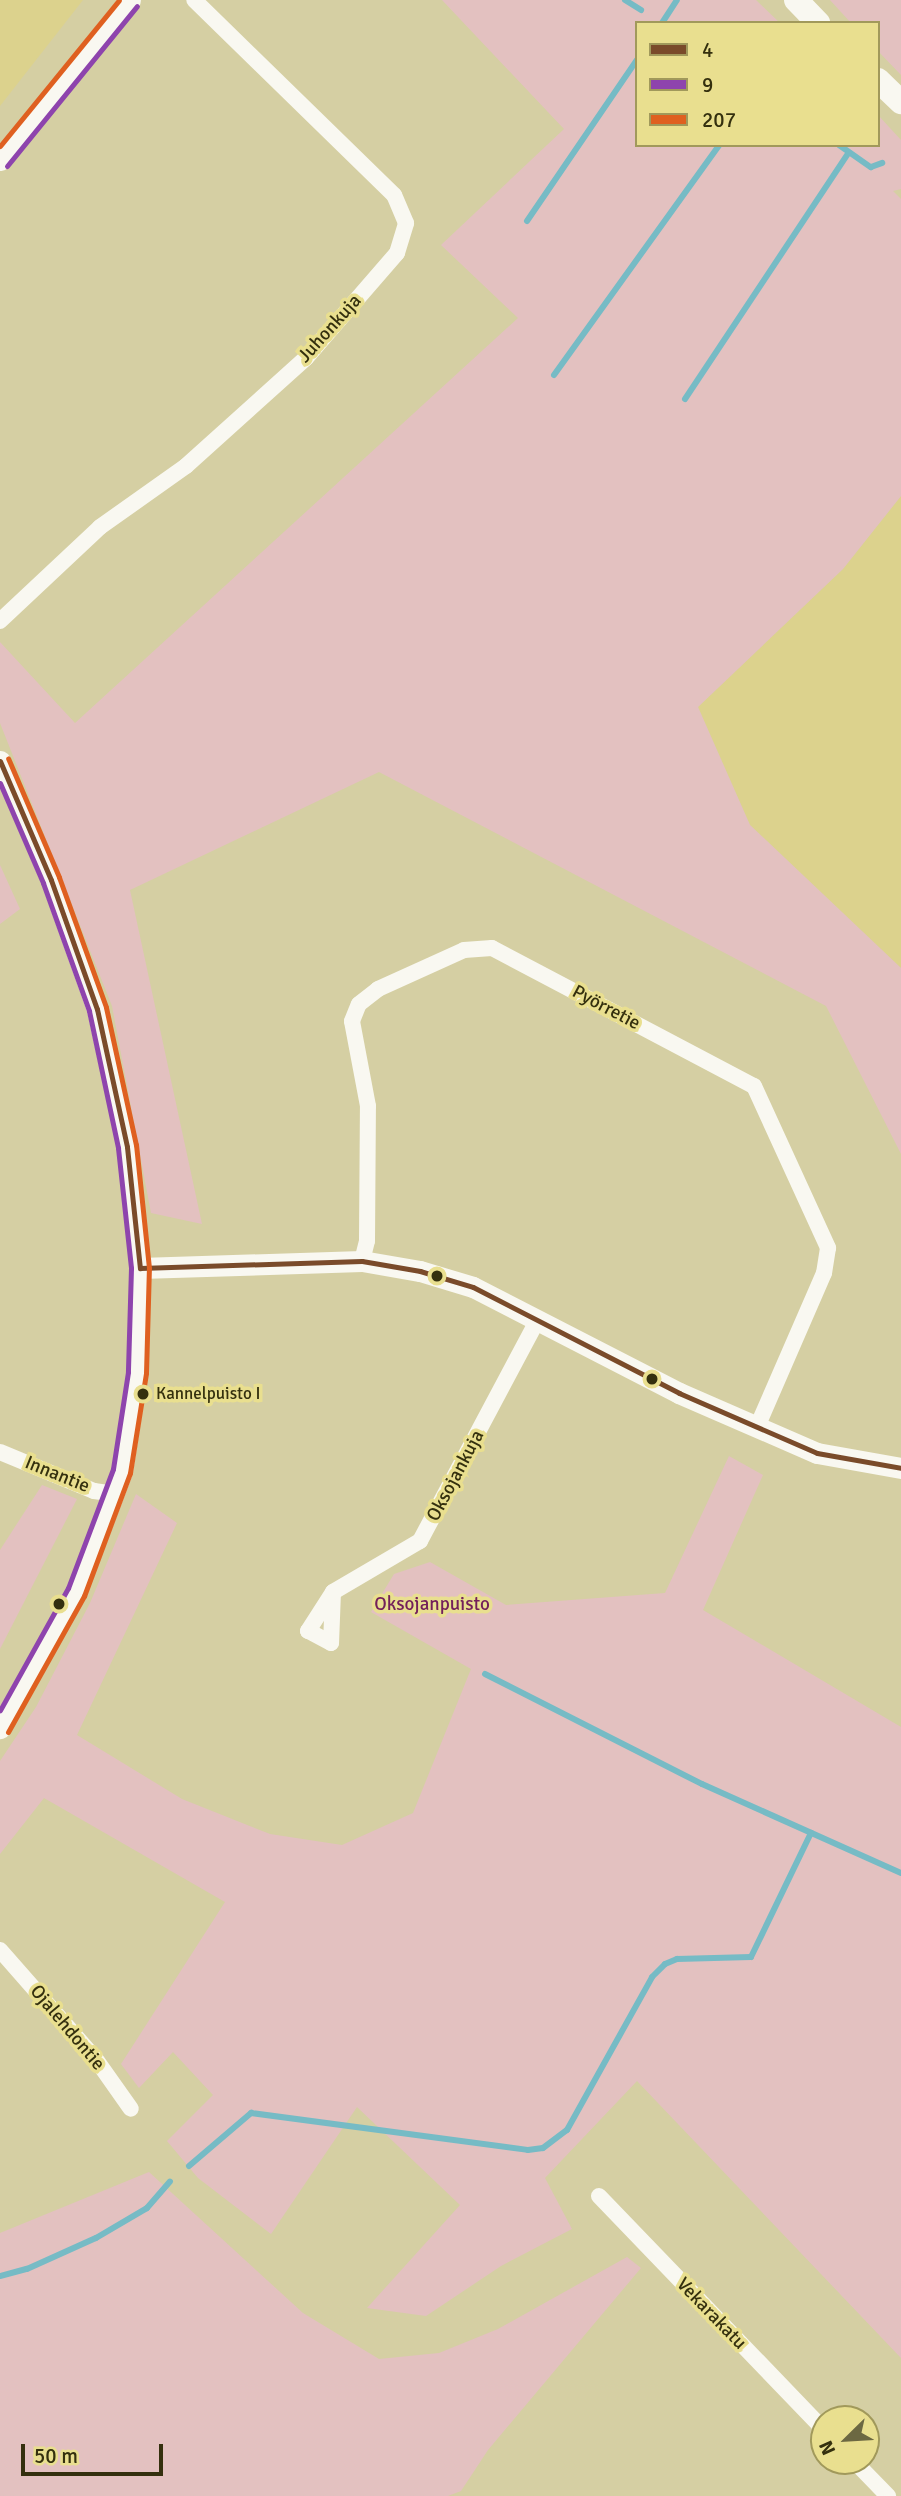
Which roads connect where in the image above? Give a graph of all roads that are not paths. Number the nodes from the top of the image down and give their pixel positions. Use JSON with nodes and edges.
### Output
{"nodes":[{"id":1,"x":130,"y":0,"type":"edge"},
{"id":2,"x":194,"y":0,"type":"edge"},
{"id":3,"x":796,"y":0,"type":"edge"},
{"id":4,"x":816,"y":21,"type":"edge"},
{"id":5,"x":880,"y":82,"type":"edge"},
{"id":6,"x":901,"y":102,"type":"edge"},
{"id":7,"x":0,"y":160,"type":"edge"},
{"id":8,"x":0,"y":621,"type":"edge"},
{"id":9,"x":0,"y":761,"type":"edge"},
{"id":10,"x":362,"y":1261,"type":"junction"},
{"id":11,"x":140,"y":1268,"type":"junction"},
{"id":12,"x":537,"y":1321,"type":"junction"},
{"id":13,"x":758,"y":1425,"type":"junction"},
{"id":14,"x":0,"y":1452,"type":"edge"},
{"id":15,"x":901,"y":1468,"type":"edge"},
{"id":16,"x":115,"y":1494,"type":"junction"},
{"id":17,"x":333,"y":1592,"type":"dead end"},
{"id":18,"x":0,"y":1728,"type":"edge"},
{"id":19,"x":0,"y":1950,"type":"edge"},
{"id":20,"x":131,"y":2109,"type":"dead end"},
{"id":21,"x":599,"y":2196,"type":"dead end"},
{"id":22,"x":810,"y":2415,"type":"edge"},
{"id":23,"x":868,"y":2475,"type":"edge"},
{"id":24,"x":888,"y":2496,"type":"edge"}],
"edges":[{"from":1,"to":7,"type":"street"},
{"from":2,"to":8,"type":"street","name":"Juhonkuja"},
{"from":3,"to":4,"type":"main road"},
{"from":5,"to":6,"type":"main road"},
{"from":9,"to":11,"type":"street"},
{"from":10,"to":11,"type":"street"},
{"from":10,"to":12,"type":"street"},
{"from":10,"to":13,"type":"street","name":"Pyörretie"},
{"from":11,"to":16,"type":"street"},
{"from":12,"to":13,"type":"street"},
{"from":12,"to":17,"type":"street","name":"Oksojankuja"},
{"from":13,"to":15,"type":"street"},
{"from":14,"to":16,"type":"street","name":"Innantie"},
{"from":16,"to":18,"type":"street"},
{"from":19,"to":20,"type":"street","name":"Ojalehdontie"},
{"from":21,"to":22,"type":"street","name":"Vekarakatu"},
{"from":23,"to":24,"type":"street"}]}
